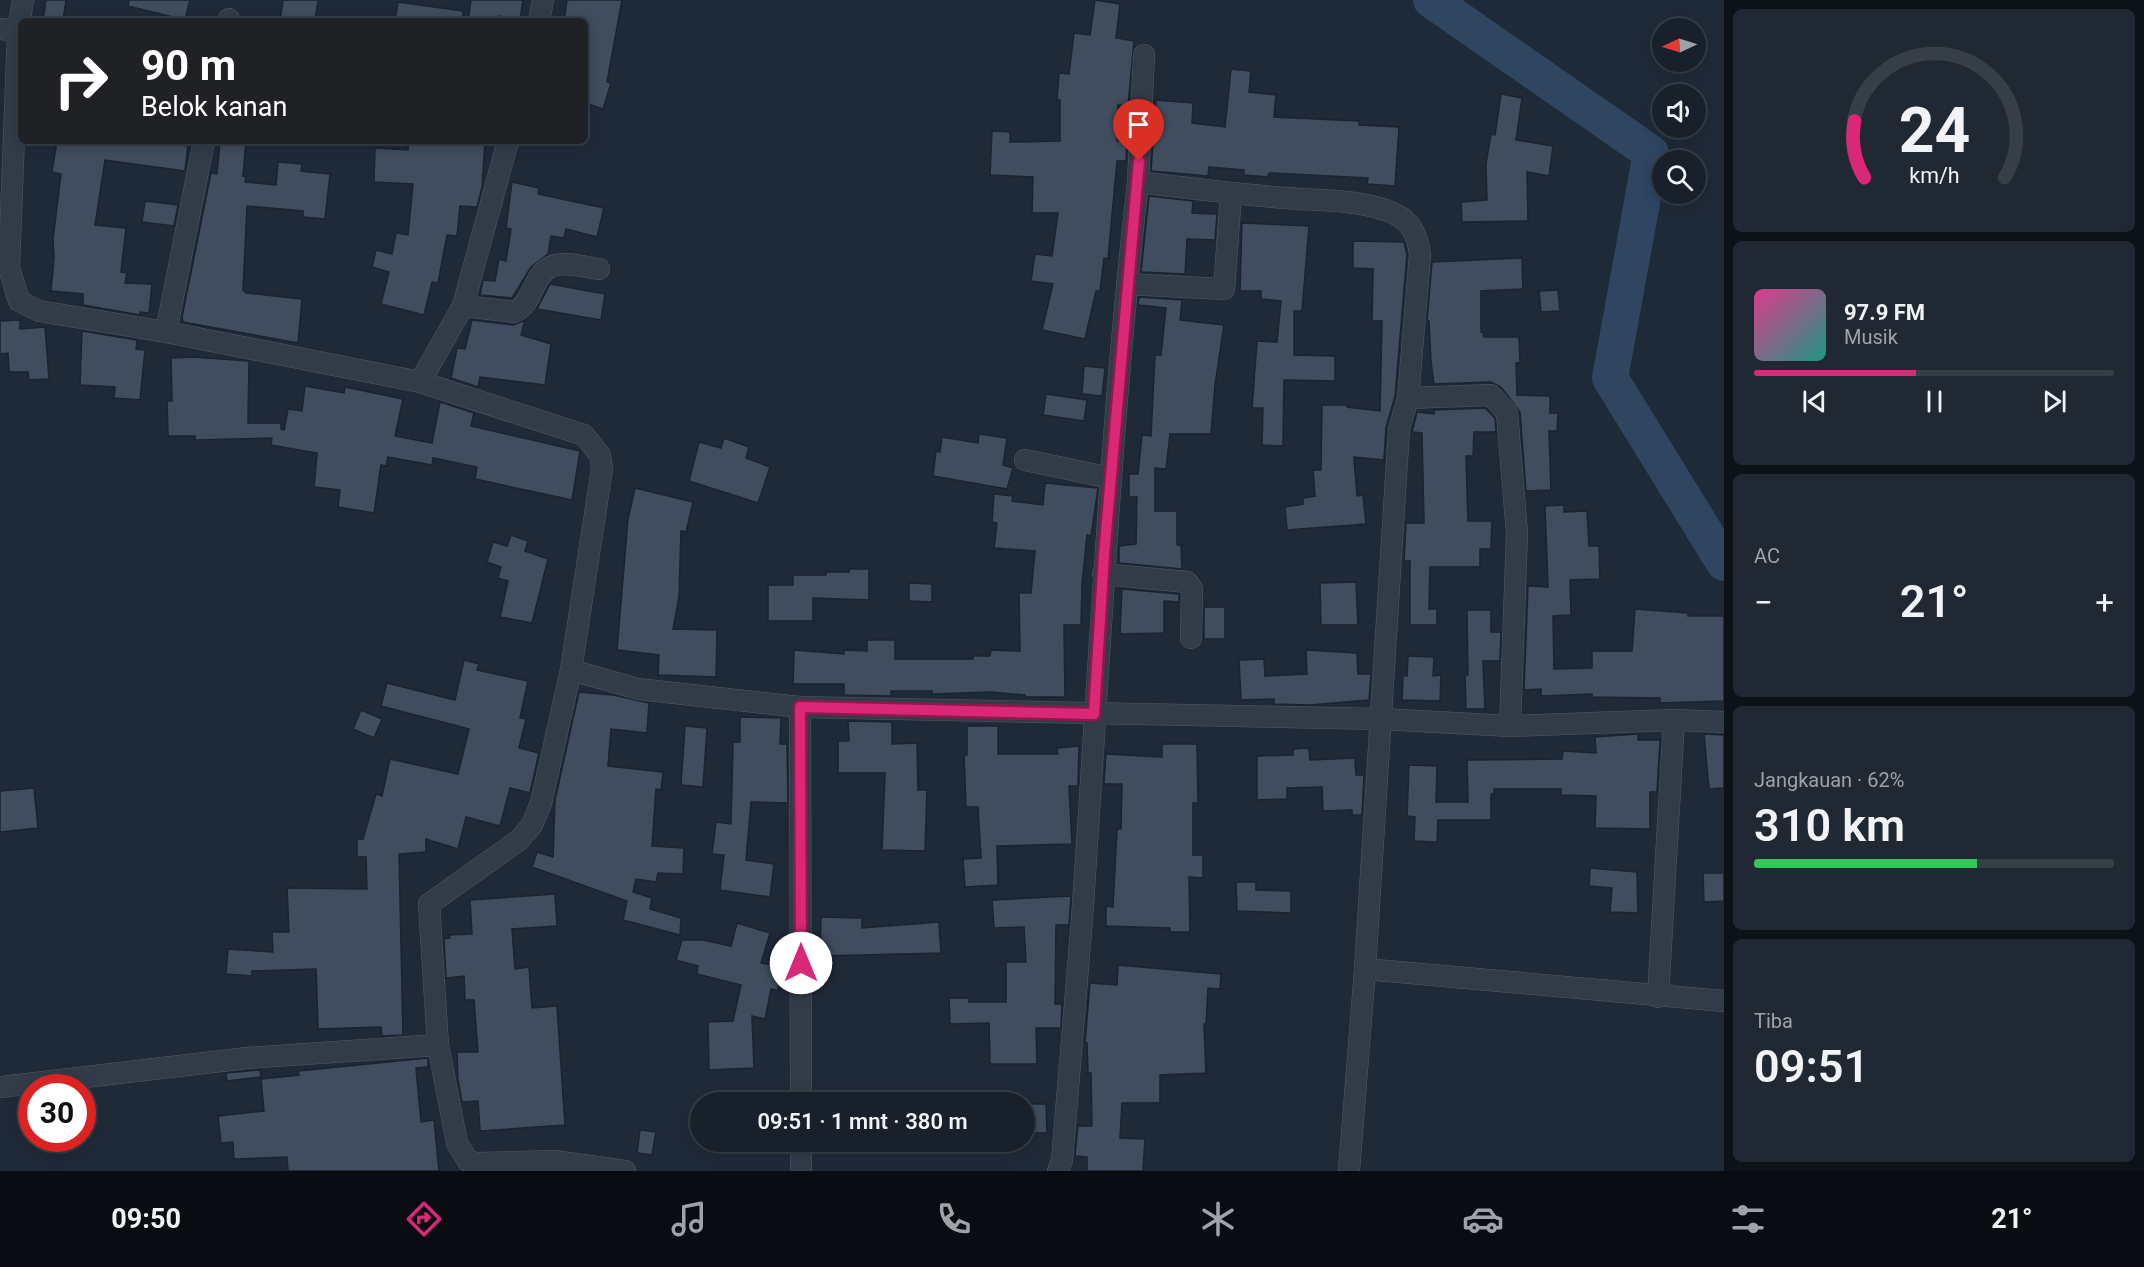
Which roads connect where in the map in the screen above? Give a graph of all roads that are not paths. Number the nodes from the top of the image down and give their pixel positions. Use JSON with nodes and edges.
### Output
{"nodes":[{"id":1,"x":23,"y":0,"type":"edge"},
{"id":2,"x":543,"y":0,"type":"edge"},
{"id":3,"x":540,"y":18,"type":"edge"},
{"id":4,"x":9,"y":30,"type":"edge"},
{"id":5,"x":1144,"y":55,"type":"dead end"},
{"id":6,"x":203,"y":144,"type":"edge"},
{"id":7,"x":507,"y":144,"type":"edge"},
{"id":8,"x":1138,"y":182,"type":"junction"},
{"id":9,"x":1231,"y":194,"type":"junction"},
{"id":10,"x":599,"y":269,"type":"dead end"},
{"id":11,"x":1127,"y":284,"type":"junction"},
{"id":12,"x":463,"y":306,"type":"junction"},
{"id":13,"x":166,"y":332,"type":"junction"},
{"id":14,"x":420,"y":382,"type":"junction"},
{"id":15,"x":1408,"y":398,"type":"junction"},
{"id":16,"x":1025,"y":460,"type":"dead end"},
{"id":17,"x":1111,"y":478,"type":"junction"},
{"id":18,"x":1103,"y":574,"type":"junction"},
{"id":19,"x":1191,"y":638,"type":"dead end"},
{"id":20,"x":572,"y":670,"type":"junction"},
{"id":21,"x":800,"y":707,"type":"junction"},
{"id":22,"x":1094,"y":714,"type":"junction"},
{"id":23,"x":1381,"y":719,"type":"junction"},
{"id":24,"x":1674,"y":720,"type":"junction"},
{"id":25,"x":1724,"y":722,"type":"edge"},
{"id":26,"x":1510,"y":726,"type":"junction"},
{"id":27,"x":1365,"y":969,"type":"junction"},
{"id":28,"x":1658,"y":997,"type":"junction"},
{"id":29,"x":1724,"y":1001,"type":"edge"},
{"id":30,"x":438,"y":1045,"type":"junction"},
{"id":31,"x":0,"y":1087,"type":"edge"},
{"id":32,"x":801,"y":1092,"type":"edge"},
{"id":33,"x":801,"y":1152,"type":"edge"},
{"id":34,"x":625,"y":1171,"type":"edge"},
{"id":35,"x":801,"y":1171,"type":"edge"},
{"id":36,"x":1058,"y":1171,"type":"edge"},
{"id":37,"x":1349,"y":1171,"type":"edge"}],
"edges":[{"from":1,"to":4,"type":"street"},
{"from":2,"to":3,"type":"street"},
{"from":4,"to":13,"type":"street"},
{"from":5,"to":8,"type":"street"},
{"from":6,"to":13,"type":"street"},
{"from":7,"to":12,"type":"street"},
{"from":8,"to":9,"type":"street"},
{"from":8,"to":11,"type":"street"},
{"from":9,"to":11,"type":"street"},
{"from":9,"to":15,"type":"street"},
{"from":10,"to":12,"type":"street"},
{"from":11,"to":17,"type":"street"},
{"from":12,"to":14,"type":"street"},
{"from":13,"to":14,"type":"street"},
{"from":14,"to":20,"type":"street"},
{"from":15,"to":23,"type":"street"},
{"from":15,"to":26,"type":"street"},
{"from":16,"to":17,"type":"street"},
{"from":17,"to":18,"type":"street"},
{"from":18,"to":19,"type":"street"},
{"from":18,"to":22,"type":"street"},
{"from":20,"to":21,"type":"street"},
{"from":20,"to":30,"type":"street"},
{"from":21,"to":22,"type":"street"},
{"from":21,"to":32,"type":"street"},
{"from":22,"to":23,"type":"street"},
{"from":22,"to":36,"type":"street"},
{"from":23,"to":26,"type":"street"},
{"from":23,"to":27,"type":"street"},
{"from":24,"to":25,"type":"street"},
{"from":24,"to":26,"type":"street"},
{"from":24,"to":28,"type":"street"},
{"from":27,"to":28,"type":"street"},
{"from":27,"to":37,"type":"street"},
{"from":28,"to":29,"type":"street"},
{"from":30,"to":31,"type":"street"},
{"from":30,"to":34,"type":"street"},
{"from":33,"to":35,"type":"street"}]}
